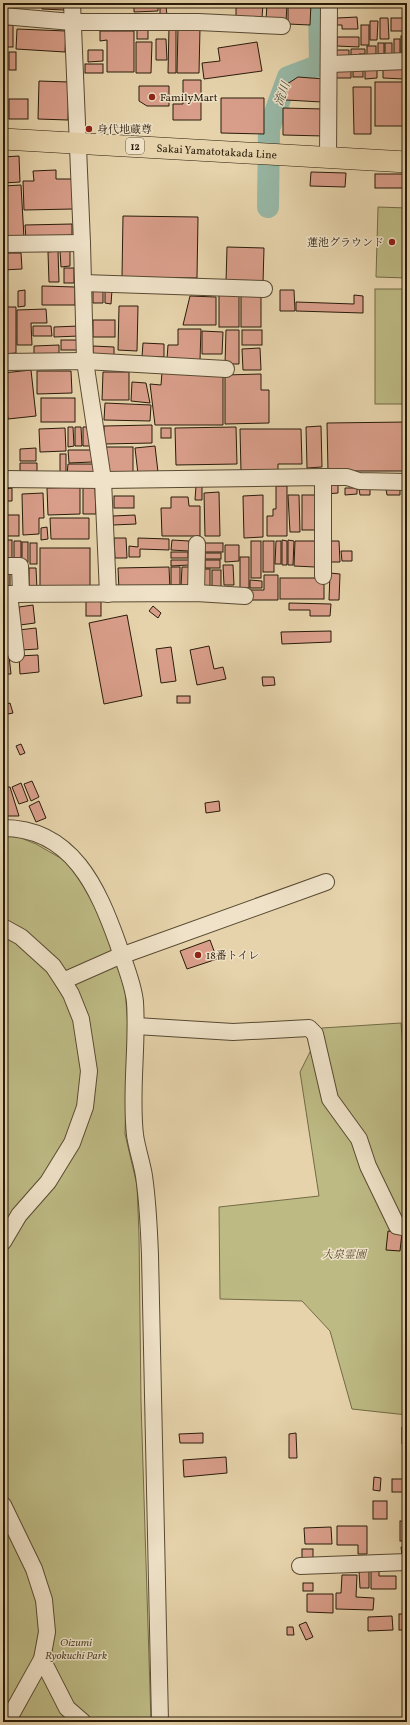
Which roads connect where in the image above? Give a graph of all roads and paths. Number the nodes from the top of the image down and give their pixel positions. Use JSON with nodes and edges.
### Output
{"nodes":[{"id":1,"x":72,"y":3,"type":"edge"},
{"id":2,"x":329,"y":3,"type":"edge"},
{"id":3,"x":3,"y":16,"type":"edge"},
{"id":4,"x":72,"y":22,"type":"junction"},
{"id":5,"x":282,"y":26,"type":"dead end"},
{"id":6,"x":407,"y":61,"type":"edge"},
{"id":7,"x":330,"y":64,"type":"junction"},
{"id":8,"x":3,"y":139,"type":"edge"},
{"id":9,"x":78,"y":143,"type":"junction"},
{"id":10,"x":328,"y":158,"type":"junction"},
{"id":11,"x":407,"y":162,"type":"edge"},
{"id":12,"x":82,"y":243,"type":"junction"},
{"id":13,"x":3,"y":244,"type":"edge"},
{"id":14,"x":83,"y":283,"type":"junction"},
{"id":15,"x":264,"y":289,"type":"dead end"},
{"id":16,"x":85,"y":361,"type":"junction"},
{"id":17,"x":3,"y":362,"type":"edge"},
{"id":18,"x":226,"y":368,"type":"dead end"},
{"id":19,"x":323,"y":477,"type":"junction"},
{"id":20,"x":3,"y":479,"type":"edge"},
{"id":21,"x":103,"y":480,"type":"junction"},
{"id":22,"x":407,"y":482,"type":"edge"},
{"id":23,"x":197,"y":544,"type":"dead end"},
{"id":24,"x":3,"y":566,"type":"edge"},
{"id":25,"x":323,"y":576,"type":"dead end"},
{"id":26,"x":196,"y":593,"type":"junction"},
{"id":27,"x":11,"y":594,"type":"edge"},
{"id":28,"x":108,"y":594,"type":"junction"},
{"id":29,"x":245,"y":596,"type":"dead end"},
{"id":30,"x":16,"y":654,"type":"dead end"},
{"id":31,"x":3,"y":828,"type":"edge"},
{"id":32,"x":326,"y":882,"type":"dead end"},
{"id":33,"x":3,"y":927,"type":"edge"},
{"id":34,"x":122,"y":956,"type":"junction"},
{"id":35,"x":63,"y":980,"type":"junction"},
{"id":36,"x":136,"y":1026,"type":"junction"},
{"id":37,"x":407,"y":1228,"type":"edge"},
{"id":38,"x":3,"y":1242,"type":"edge"},
{"id":39,"x":3,"y":1505,"type":"edge"},
{"id":40,"x":407,"y":1562,"type":"edge"},
{"id":41,"x":300,"y":1566,"type":"dead end"},
{"id":42,"x":42,"y":1659,"type":"junction"},
{"id":43,"x":7,"y":1722,"type":"edge"},
{"id":44,"x":83,"y":1722,"type":"edge"},
{"id":45,"x":160,"y":1722,"type":"edge"}],
"edges":[{"from":1,"to":4,"type":"street"},
{"from":2,"to":7,"type":"street"},
{"from":3,"to":4,"type":"street"},
{"from":4,"to":5,"type":"street"},
{"from":4,"to":9,"type":"street"},
{"from":6,"to":7,"type":"street"},
{"from":7,"to":10,"type":"street"},
{"from":8,"to":9,"type":"main road","name":"Sakai Yamatotakada Line","number":"12"},
{"from":9,"to":10,"type":"main road","name":"Sakai Yamatotakada Line","number":"12"},
{"from":9,"to":12,"type":"street"},
{"from":10,"to":11,"type":"main road","name":"Sakai Yamatotakada Line","number":"12"},
{"from":12,"to":13,"type":"street"},
{"from":12,"to":14,"type":"street"},
{"from":14,"to":15,"type":"street"},
{"from":14,"to":16,"type":"street"},
{"from":16,"to":17,"type":"street"},
{"from":16,"to":18,"type":"street"},
{"from":16,"to":21,"type":"street"},
{"from":19,"to":21,"type":"street"},
{"from":19,"to":22,"type":"street"},
{"from":19,"to":25,"type":"street"},
{"from":20,"to":21,"type":"street"},
{"from":21,"to":28,"type":"street"},
{"from":23,"to":26,"type":"street"},
{"from":24,"to":27,"type":"street"},
{"from":26,"to":28,"type":"street"},
{"from":26,"to":29,"type":"street"},
{"from":27,"to":28,"type":"street"},
{"from":27,"to":30,"type":"street"},
{"from":31,"to":34,"type":"street"},
{"from":32,"to":34,"type":"street"},
{"from":33,"to":35,"type":"street"},
{"from":34,"to":35,"type":"street"},
{"from":34,"to":36,"type":"street"},
{"from":35,"to":38,"type":"street"},
{"from":36,"to":37,"type":"street"},
{"from":36,"to":45,"type":"street"},
{"from":39,"to":42,"type":"street"},
{"from":40,"to":41,"type":"street"},
{"from":42,"to":43,"type":"street"},
{"from":42,"to":44,"type":"street"}]}
